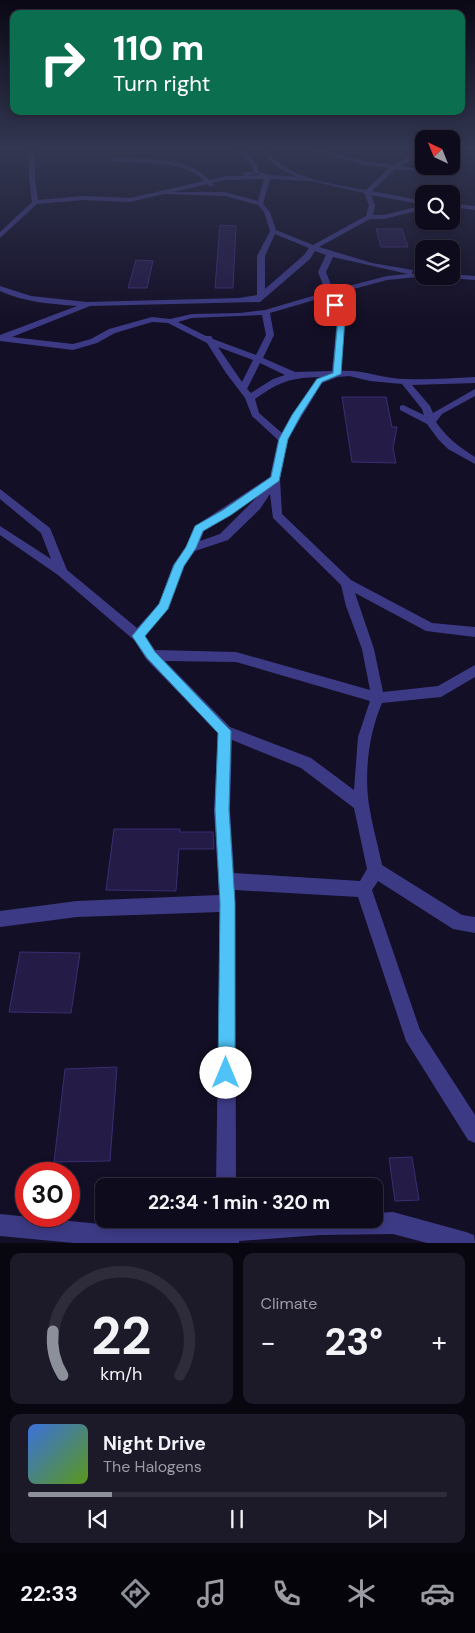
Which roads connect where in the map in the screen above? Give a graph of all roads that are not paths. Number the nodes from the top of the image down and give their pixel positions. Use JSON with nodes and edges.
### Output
{"nodes":[{"id":1,"x":30,"y":207,"type":"edge"},
{"id":2,"x":263,"y":207,"type":"edge"},
{"id":3,"x":371,"y":207,"type":"edge"},
{"id":4,"x":415,"y":208,"type":"edge"},
{"id":5,"x":369,"y":217,"type":"junction"},
{"id":6,"x":273,"y":231,"type":"junction"},
{"id":7,"x":0,"y":236,"type":"edge"},
{"id":8,"x":314,"y":246,"type":"junction"},
{"id":9,"x":330,"y":254,"type":"junction"},
{"id":10,"x":415,"y":273,"type":"edge"},
{"id":11,"x":415,"y":276,"type":"edge"},
{"id":12,"x":460,"y":277,"type":"edge"},
{"id":13,"x":475,"y":278,"type":"edge"},
{"id":14,"x":0,"y":288,"type":"edge"},
{"id":15,"x":331,"y":294,"type":"junction"},
{"id":16,"x":261,"y":297,"type":"junction"},
{"id":17,"x":186,"y":302,"type":"junction"},
{"id":18,"x":89,"y":304,"type":"junction"},
{"id":19,"x":266,"y":312,"type":"junction"},
{"id":20,"x":240,"y":315,"type":"junction"},
{"id":21,"x":192,"y":316,"type":"junction"},
{"id":22,"x":170,"y":321,"type":"junction"},
{"id":23,"x":1,"y":335,"type":"edge"},
{"id":24,"x":210,"y":341,"type":"junction"},
{"id":25,"x":258,"y":358,"type":"junction"},
{"id":26,"x":336,"y":374,"type":"junction"},
{"id":27,"x":294,"y":375,"type":"junction"},
{"id":28,"x":475,"y":380,"type":"edge"},
{"id":29,"x":405,"y":382,"type":"junction"},
{"id":30,"x":244,"y":388,"type":"junction"},
{"id":31,"x":475,"y":392,"type":"edge"},
{"id":32,"x":250,"y":398,"type":"junction"},
{"id":33,"x":403,"y":408,"type":"dead end"},
{"id":34,"x":430,"y":422,"type":"junction"},
{"id":35,"x":283,"y":439,"type":"junction"},
{"id":36,"x":475,"y":461,"type":"edge"},
{"id":37,"x":276,"y":479,"type":"junction"},
{"id":38,"x":0,"y":493,"type":"edge"},
{"id":39,"x":0,"y":530,"type":"edge"},
{"id":40,"x":191,"y":548,"type":"junction"},
{"id":41,"x":62,"y":572,"type":"junction"},
{"id":42,"x":347,"y":583,"type":"junction"},
{"id":43,"x":475,"y":632,"type":"edge"},
{"id":44,"x":138,"y":636,"type":"junction"},
{"id":45,"x":151,"y":655,"type":"junction"},
{"id":46,"x":475,"y":670,"type":"edge"},
{"id":47,"x":378,"y":698,"type":"junction"},
{"id":48,"x":225,"y":731,"type":"junction"},
{"id":49,"x":361,"y":804,"type":"junction"},
{"id":50,"x":375,"y":870,"type":"junction"},
{"id":51,"x":226,"y":881,"type":"junction"},
{"id":52,"x":364,"y":890,"type":"junction"},
{"id":53,"x":228,"y":903,"type":"junction"},
{"id":54,"x":0,"y":919,"type":"edge"},
{"id":55,"x":475,"y":925,"type":"edge"},
{"id":56,"x":475,"y":1133,"type":"edge"},
{"id":57,"x":226,"y":1178,"type":"edge"},
{"id":58,"x":0,"y":1225,"type":"edge"},
{"id":59,"x":227,"y":1231,"type":"edge"},
{"id":60,"x":466,"y":1243,"type":"edge"}],
"edges":[{"from":1,"to":7,"type":"street"},
{"from":2,"to":6,"type":"street"},
{"from":3,"to":5,"type":"street"},
{"from":4,"to":5,"type":"street"},
{"from":5,"to":8,"type":"street"},
{"from":6,"to":8,"type":"street"},
{"from":6,"to":16,"type":"street"},
{"from":8,"to":9,"type":"street"},
{"from":8,"to":16,"type":"street"},
{"from":9,"to":10,"type":"street"},
{"from":9,"to":15,"type":"street"},
{"from":11,"to":15,"type":"street"},
{"from":12,"to":13,"type":"street"},
{"from":14,"to":18,"type":"street"},
{"from":15,"to":19,"type":"street"},
{"from":15,"to":26,"type":"street"},
{"from":16,"to":17,"type":"street"},
{"from":16,"to":20,"type":"street"},
{"from":17,"to":18,"type":"street"},
{"from":17,"to":21,"type":"street"},
{"from":18,"to":23,"type":"street"},
{"from":19,"to":20,"type":"street"},
{"from":19,"to":25,"type":"street"},
{"from":20,"to":21,"type":"street"},
{"from":21,"to":22,"type":"street"},
{"from":21,"to":24,"type":"street"},
{"from":22,"to":23,"type":"street"},
{"from":22,"to":24,"type":"street"},
{"from":24,"to":25,"type":"street"},
{"from":24,"to":30,"type":"street"},
{"from":25,"to":27,"type":"street"},
{"from":25,"to":30,"type":"street"},
{"from":26,"to":27,"type":"street"},
{"from":26,"to":29,"type":"street"},
{"from":26,"to":35,"type":"street"},
{"from":27,"to":32,"type":"street"},
{"from":28,"to":29,"type":"street"},
{"from":29,"to":34,"type":"street"},
{"from":30,"to":32,"type":"street"},
{"from":31,"to":34,"type":"street"},
{"from":32,"to":35,"type":"street"},
{"from":33,"to":34,"type":"street"},
{"from":34,"to":36,"type":"street"},
{"from":35,"to":37,"type":"street"},
{"from":37,"to":40,"type":"street"},
{"from":37,"to":40,"type":"street"},
{"from":37,"to":42,"type":"street"},
{"from":38,"to":41,"type":"street"},
{"from":39,"to":41,"type":"street"},
{"from":40,"to":44,"type":"street"},
{"from":41,"to":44,"type":"street"},
{"from":42,"to":43,"type":"street"},
{"from":42,"to":47,"type":"street"},
{"from":44,"to":45,"type":"street"},
{"from":45,"to":47,"type":"street"},
{"from":45,"to":48,"type":"street"},
{"from":46,"to":47,"type":"street"},
{"from":47,"to":49,"type":"street"},
{"from":48,"to":49,"type":"street"},
{"from":48,"to":51,"type":"street"},
{"from":49,"to":50,"type":"street"},
{"from":50,"to":52,"type":"street"},
{"from":50,"to":55,"type":"street"},
{"from":51,"to":52,"type":"street"},
{"from":51,"to":53,"type":"street"},
{"from":52,"to":56,"type":"street"},
{"from":53,"to":54,"type":"street"},
{"from":53,"to":57,"type":"street"},
{"from":58,"to":59,"type":"street"},
{"from":59,"to":60,"type":"street"}]}
